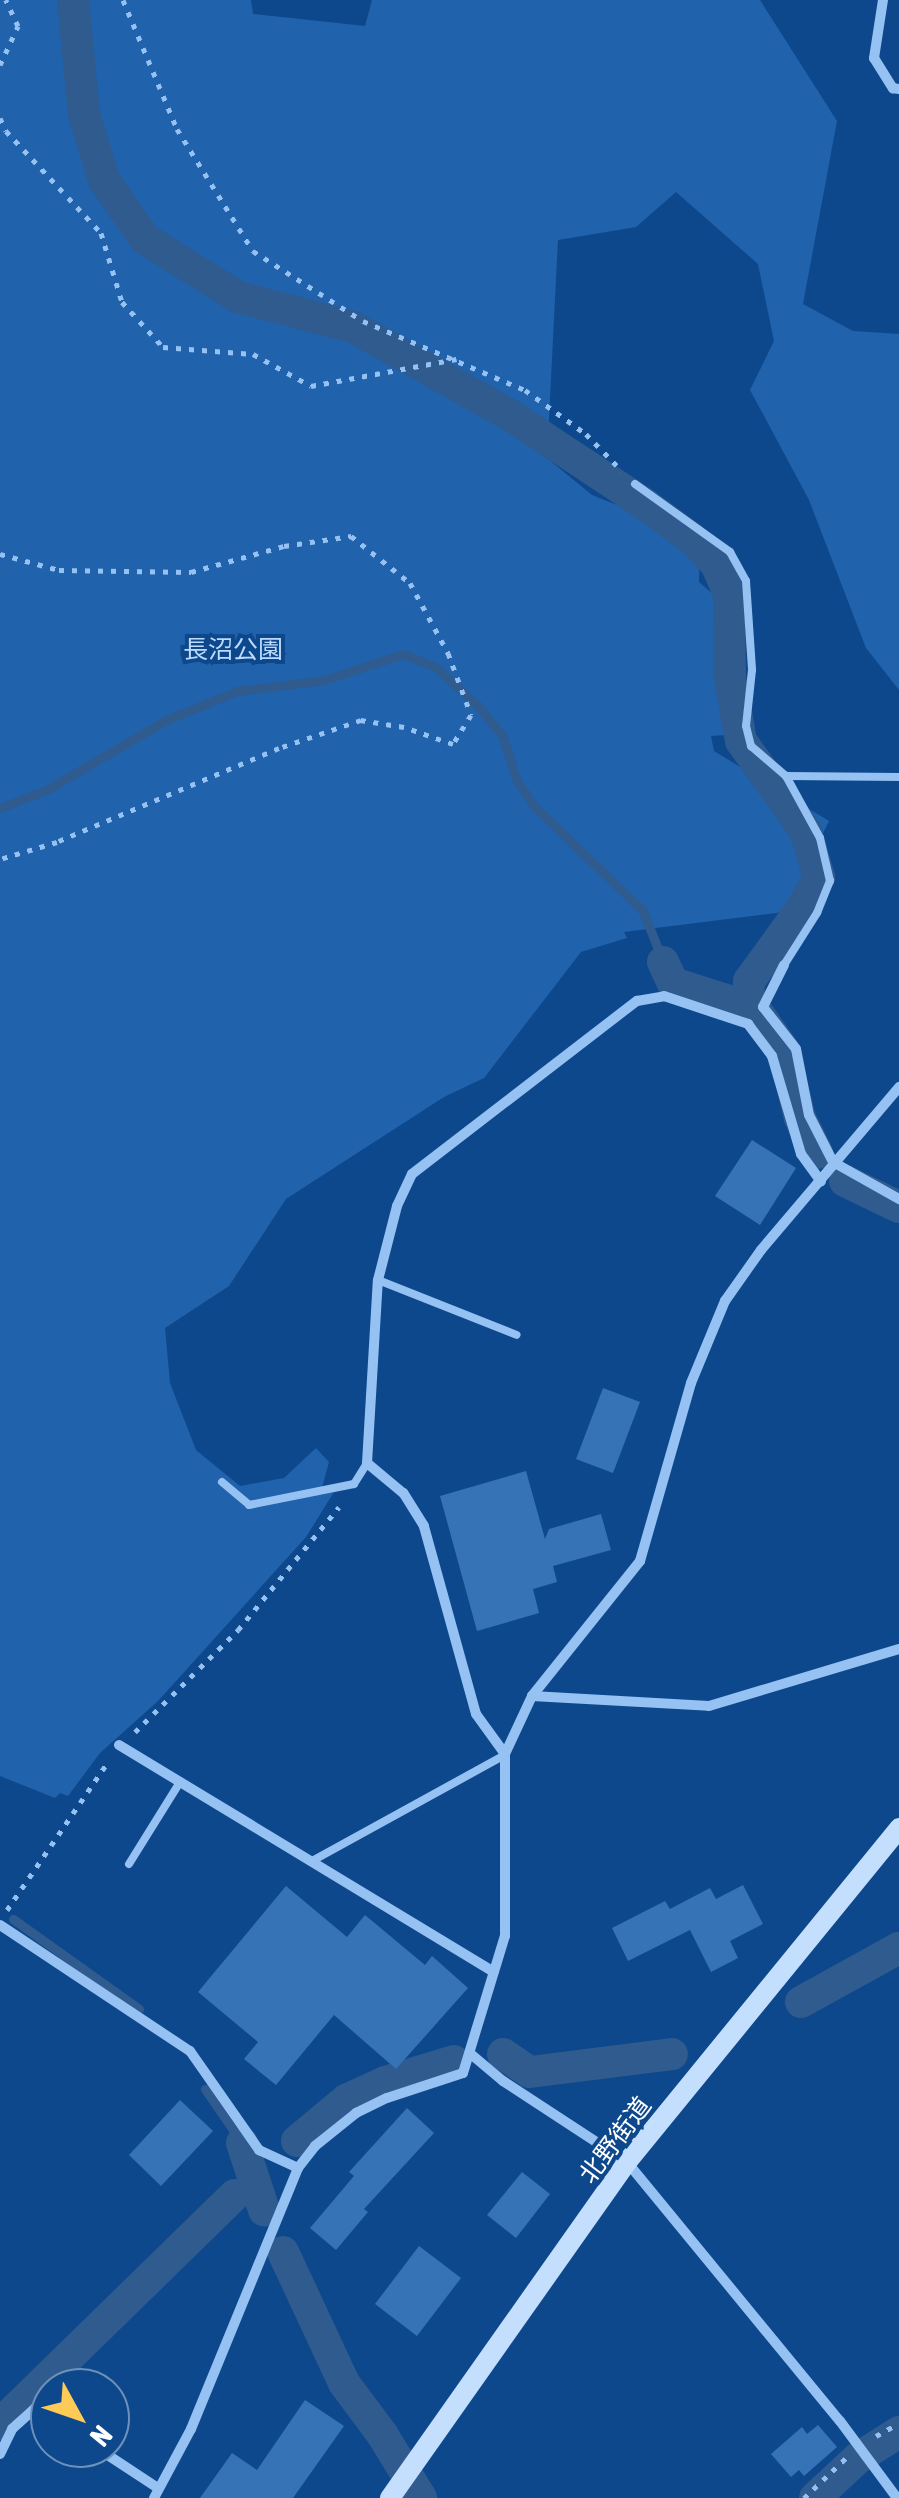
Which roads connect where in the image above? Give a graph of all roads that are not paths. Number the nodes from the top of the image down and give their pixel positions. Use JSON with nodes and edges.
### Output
{"nodes":[{"id":1,"x":882,"y":0,"type":"edge"},
{"id":2,"x":899,"y":89,"type":"edge"},
{"id":3,"x":635,"y":484,"type":"road end"},
{"id":4,"x":786,"y":776,"type":"junction"},
{"id":5,"x":899,"y":777,"type":"edge"},
{"id":6,"x":784,"y":964,"type":"joint"},
{"id":7,"x":899,"y":1087,"type":"edge"},
{"id":8,"x":833,"y":1162,"type":"junction"},
{"id":9,"x":821,"y":1182,"type":"junction"},
{"id":10,"x":899,"y":1199,"type":"edge"},
{"id":11,"x":378,"y":1280,"type":"junction"},
{"id":12,"x":518,"y":1336,"type":"dead end"},
{"id":13,"x":367,"y":1463,"type":"junction"},
{"id":14,"x":222,"y":1482,"type":"dead end"},
{"id":15,"x":899,"y":1649,"type":"edge"},
{"id":16,"x":532,"y":1696,"type":"junction"},
{"id":17,"x":119,"y":1745,"type":"road end"},
{"id":18,"x":505,"y":1754,"type":"junction"},
{"id":19,"x":180,"y":1782,"type":"junction"},
{"id":20,"x":899,"y":1828,"type":"edge"},
{"id":21,"x":312,"y":1861,"type":"junction"},
{"id":22,"x":130,"y":1864,"type":"dead end"},
{"id":23,"x":0,"y":1923,"type":"edge"},
{"id":24,"x":494,"y":1972,"type":"junction"},
{"id":25,"x":472,"y":2055,"type":"junction"},
{"id":26,"x":627,"y":2162,"type":"junction"},
{"id":27,"x":298,"y":2168,"type":"junction"},
{"id":28,"x":30,"y":2413,"type":"edge"},
{"id":29,"x":0,"y":2454,"type":"edge"},
{"id":30,"x":123,"y":2468,"type":"edge"},
{"id":31,"x":156,"y":2493,"type":"edge"},
{"id":32,"x":390,"y":2498,"type":"edge"},
{"id":33,"x":897,"y":2498,"type":"edge"}],
"edges":[{"from":1,"to":2,"type":"street"},
{"from":3,"to":4,"type":"lane"},
{"from":4,"to":5,"type":"lane"},
{"from":4,"to":6,"type":"lane"},
{"from":6,"to":8,"type":"street"},
{"from":7,"to":8,"type":"street"},
{"from":8,"to":9,"type":"street"},
{"from":8,"to":10,"type":"street"},
{"from":9,"to":11,"type":"street"},
{"from":9,"to":16,"type":"street"},
{"from":11,"to":12,"type":"lane"},
{"from":11,"to":13,"type":"street"},
{"from":13,"to":14,"type":"lane"},
{"from":13,"to":18,"type":"street"},
{"from":15,"to":16,"type":"street"},
{"from":16,"to":18,"type":"street"},
{"from":17,"to":19,"type":"street"},
{"from":18,"to":21,"type":"lane"},
{"from":18,"to":24,"type":"street"},
{"from":19,"to":21,"type":"street"},
{"from":19,"to":22,"type":"lane"},
{"from":20,"to":26,"type":"main road","name":"北野街道"},
{"from":21,"to":24,"type":"street"},
{"from":23,"to":27,"type":"street"},
{"from":24,"to":25,"type":"street"},
{"from":25,"to":26,"type":"street"},
{"from":25,"to":27,"type":"street"},
{"from":26,"to":32,"type":"main road","name":"北野街道"},
{"from":26,"to":33,"type":"street"},
{"from":27,"to":31,"type":"street"},
{"from":28,"to":29,"type":"street"},
{"from":30,"to":31,"type":"street"}]}
